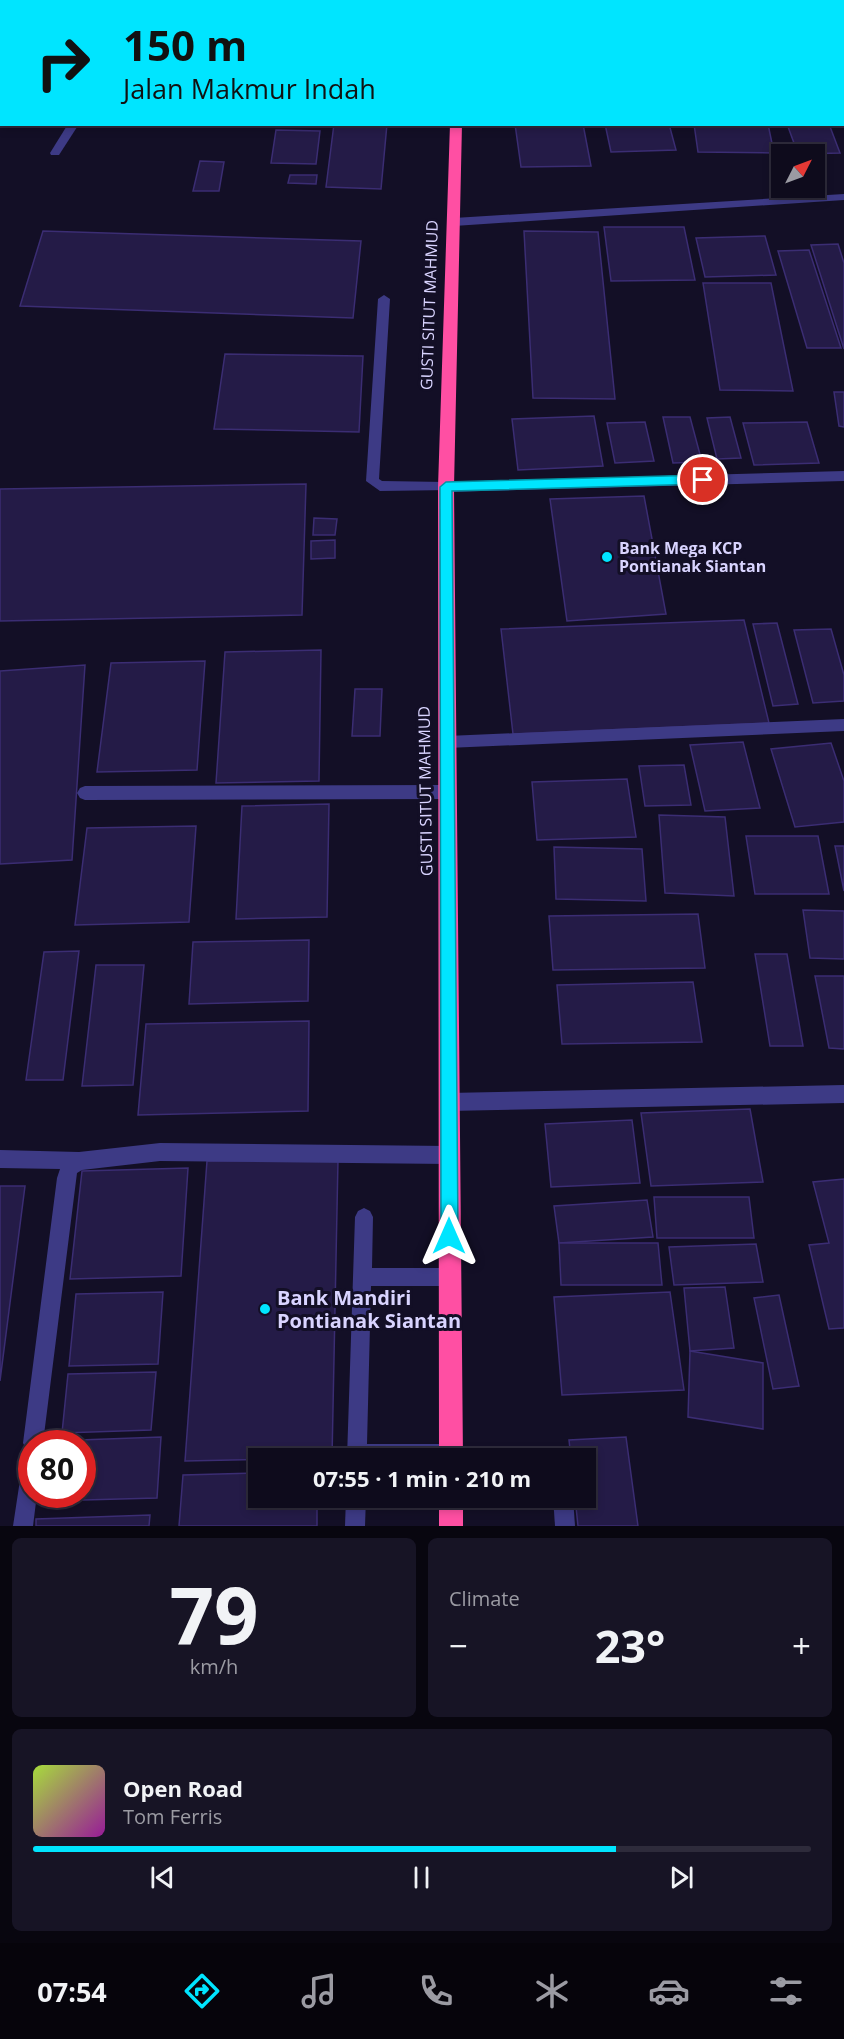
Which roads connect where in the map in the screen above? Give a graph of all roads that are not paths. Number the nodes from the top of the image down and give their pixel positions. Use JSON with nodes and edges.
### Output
{"nodes":[{"id":1,"x":73,"y":126,"type":"edge"},
{"id":2,"x":456,"y":126,"type":"edge"},
{"id":3,"x":55,"y":153,"type":"dead end"},
{"id":4,"x":844,"y":197,"type":"edge"},
{"id":5,"x":454,"y":218,"type":"junction"},
{"id":6,"x":384,"y":299,"type":"dead end"},
{"id":7,"x":844,"y":476,"type":"edge"},
{"id":8,"x":446,"y":487,"type":"junction"},
{"id":9,"x":844,"y":725,"type":"edge"},
{"id":10,"x":447,"y":742,"type":"junction"},
{"id":11,"x":448,"y":792,"type":"junction"},
{"id":12,"x":85,"y":793,"type":"dead end"},
{"id":13,"x":844,"y":1094,"type":"edge"},
{"id":14,"x":448,"y":1102,"type":"junction"},
{"id":15,"x":449,"y":1155,"type":"junction"},
{"id":16,"x":0,"y":1159,"type":"edge"},
{"id":17,"x":79,"y":1161,"type":"junction"},
{"id":18,"x":364,"y":1217,"type":"dead end"},
{"id":19,"x":363,"y":1277,"type":"junction"},
{"id":20,"x":449,"y":1277,"type":"junction"},
{"id":21,"x":35,"y":1430,"type":"edge"},
{"id":22,"x":357,"y":1448,"type":"edge"},
{"id":23,"x":451,"y":1448,"type":"edge"},
{"id":24,"x":25,"y":1508,"type":"edge"},
{"id":25,"x":356,"y":1508,"type":"edge"},
{"id":26,"x":451,"y":1508,"type":"edge"},
{"id":27,"x":564,"y":1508,"type":"edge"},
{"id":28,"x":23,"y":1526,"type":"edge"},
{"id":29,"x":355,"y":1526,"type":"edge"},
{"id":30,"x":451,"y":1526,"type":"edge"},
{"id":31,"x":566,"y":1526,"type":"edge"}],
"edges":[{"from":1,"to":3,"type":"street"},
{"from":2,"to":5,"type":"highway","name":"GUSTI SITUT MAHMUD"},
{"from":4,"to":5,"type":"street"},
{"from":5,"to":8,"type":"highway","name":"GUSTI SITUT MAHMUD"},
{"from":6,"to":8,"type":"street"},
{"from":7,"to":8,"type":"street"},
{"from":8,"to":10,"type":"highway","name":"GUSTI SITUT MAHMUD"},
{"from":9,"to":10,"type":"street"},
{"from":10,"to":11,"type":"highway","name":"GUSTI SITUT MAHMUD"},
{"from":11,"to":12,"type":"street"},
{"from":11,"to":14,"type":"highway","name":"GUSTI SITUT MAHMUD"},
{"from":13,"to":14,"type":"street"},
{"from":14,"to":15,"type":"highway","name":"GUSTI SITUT MAHMUD"},
{"from":15,"to":17,"type":"street"},
{"from":15,"to":20,"type":"highway","name":"GUSTI SITUT MAHMUD"},
{"from":16,"to":17,"type":"street"},
{"from":17,"to":21,"type":"street"},
{"from":18,"to":19,"type":"street"},
{"from":19,"to":20,"type":"street"},
{"from":19,"to":22,"type":"street"},
{"from":20,"to":23,"type":"highway","name":"GUSTI SITUT MAHMUD"},
{"from":24,"to":28,"type":"street"},
{"from":25,"to":29,"type":"street"},
{"from":26,"to":30,"type":"highway"},
{"from":27,"to":31,"type":"street"}]}
